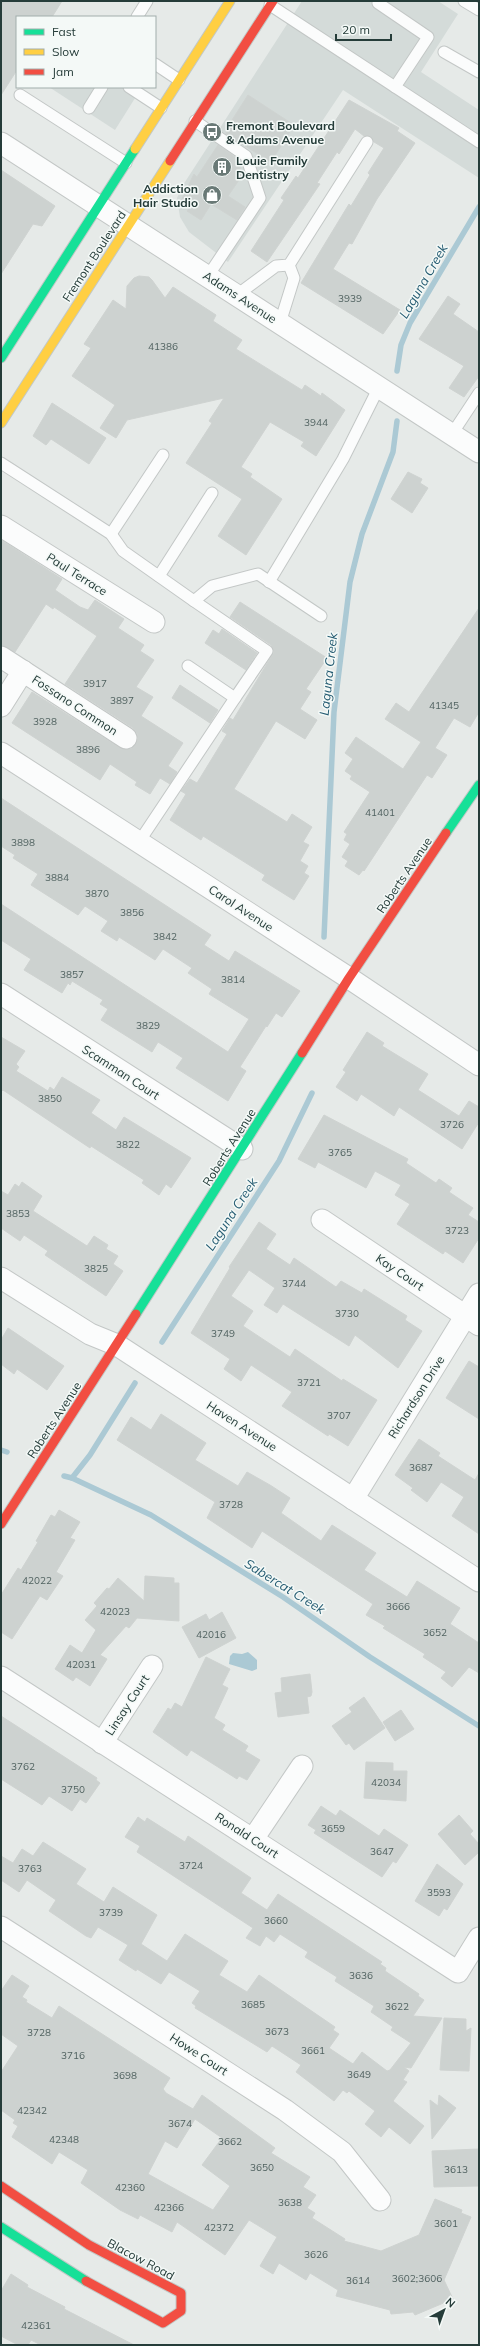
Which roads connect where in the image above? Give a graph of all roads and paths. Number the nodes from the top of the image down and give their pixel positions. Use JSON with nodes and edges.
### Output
{"nodes":[{"id":1,"x":148,"y":1,"type":"edge"},
{"id":2,"x":230,"y":1,"type":"edge"},
{"id":3,"x":464,"y":1,"type":"edge"},
{"id":4,"x":271,"y":3,"type":"edge"},
{"id":5,"x":378,"y":3,"type":"dead end"},
{"id":6,"x":479,"y":10,"type":"edge"},
{"id":7,"x":138,"y":16,"type":"edge"},
{"id":8,"x":444,"y":52,"type":"dead end"},
{"id":9,"x":156,"y":65,"type":"edge"},
{"id":10,"x":479,"y":72,"type":"edge"},
{"id":11,"x":179,"y":80,"type":"junction"},
{"id":12,"x":395,"y":87,"type":"junction"},
{"id":13,"x":101,"y":88,"type":"edge"},
{"id":14,"x":131,"y":88,"type":"edge"},
{"id":15,"x":20,"y":95,"type":"dead end"},
{"id":16,"x":89,"y":108,"type":"dead end"},
{"id":17,"x":161,"y":108,"type":"junction"},
{"id":18,"x":195,"y":121,"type":"junction"},
{"id":19,"x":367,"y":142,"type":"dead end"},
{"id":20,"x":479,"y":142,"type":"edge"},
{"id":21,"x":1,"y":143,"type":"edge"},
{"id":22,"x":126,"y":163,"type":"junction"},
{"id":23,"x":99,"y":206,"type":"junction"},
{"id":24,"x":128,"y":225,"type":"junction"},
{"id":25,"x":289,"y":265,"type":"junction"},
{"id":26,"x":208,"y":276,"type":"junction"},
{"id":27,"x":237,"y":295,"type":"junction"},
{"id":28,"x":280,"y":323,"type":"junction"},
{"id":29,"x":1,"y":358,"type":"edge"},
{"id":30,"x":379,"y":387,"type":"junction"},
{"id":31,"x":479,"y":393,"type":"edge"},
{"id":32,"x":1,"y":423,"type":"edge"},
{"id":33,"x":452,"y":434,"type":"junction"},
{"id":34,"x":479,"y":452,"type":"edge"},
{"id":35,"x":163,"y":454,"type":"dead end"},
{"id":36,"x":1,"y":463,"type":"edge"},
{"id":37,"x":212,"y":493,"type":"dead end"},
{"id":38,"x":1,"y":526,"type":"edge"},
{"id":39,"x":111,"y":534,"type":"junction"},
{"id":40,"x":159,"y":576,"type":"junction"},
{"id":41,"x":269,"y":582,"type":"junction"},
{"id":42,"x":194,"y":601,"type":"junction"},
{"id":43,"x":321,"y":616,"type":"dead end"},
{"id":44,"x":154,"y":622,"type":"dead end"},
{"id":45,"x":1,"y":657,"type":"edge"},
{"id":46,"x":188,"y":666,"type":"dead end"},
{"id":47,"x":23,"y":671,"type":"junction"},
{"id":48,"x":234,"y":698,"type":"junction"},
{"id":49,"x":1,"y":706,"type":"edge"},
{"id":50,"x":126,"y":738,"type":"dead end"},
{"id":51,"x":1,"y":753,"type":"edge"},
{"id":52,"x":479,"y":786,"type":"edge"},
{"id":53,"x":139,"y":842,"type":"junction"},
{"id":54,"x":349,"y":978,"type":"junction"},
{"id":55,"x":1,"y":994,"type":"edge"},
{"id":56,"x":479,"y":1065,"type":"edge"},
{"id":57,"x":242,"y":1149,"type":"junction"},
{"id":58,"x":322,"y":1220,"type":"dead end"},
{"id":59,"x":1,"y":1278,"type":"edge"},
{"id":60,"x":479,"y":1294,"type":"edge"},
{"id":61,"x":472,"y":1321,"type":"edge"},
{"id":62,"x":117,"y":1344,"type":"junction"},
{"id":63,"x":353,"y":1499,"type":"junction"},
{"id":64,"x":1,"y":1524,"type":"edge"},
{"id":65,"x":479,"y":1580,"type":"edge"},
{"id":66,"x":152,"y":1666,"type":"dead end"},
{"id":67,"x":1,"y":1677,"type":"edge"},
{"id":68,"x":102,"y":1743,"type":"junction"},
{"id":69,"x":302,"y":1766,"type":"dead end"},
{"id":70,"x":253,"y":1839,"type":"junction"},
{"id":71,"x":1,"y":1927,"type":"edge"},
{"id":72,"x":479,"y":1938,"type":"edge"},
{"id":73,"x":1,"y":2186,"type":"edge"},
{"id":74,"x":380,"y":2200,"type":"dead end"},
{"id":75,"x":1,"y":2228,"type":"edge"}],
"edges":[{"from":1,"to":7,"type":"lane"},
{"from":2,"to":11,"type":"street","name":"Fremont Boulevard"},
{"from":3,"to":6,"type":"lane"},
{"from":4,"to":12,"type":"lane"},
{"from":4,"to":18,"type":"street","name":"Fremont Boulevard"},
{"from":5,"to":12,"type":"lane"},
{"from":8,"to":10,"type":"lane"},
{"from":9,"to":11,"type":"lane"},
{"from":11,"to":17,"type":"street","name":"Fremont Boulevard"},
{"from":12,"to":20,"type":"lane"},
{"from":13,"to":16,"type":"lane"},
{"from":14,"to":17,"type":"lane"},
{"from":15,"to":22,"type":"lane"},
{"from":17,"to":22,"type":"street","name":"Fremont Boulevard"},
{"from":18,"to":24,"type":"street","name":"Fremont Boulevard"},
{"from":18,"to":26,"type":"lane"},
{"from":19,"to":25,"type":"lane"},
{"from":21,"to":23,"type":"street","name":"Adams Avenue"},
{"from":22,"to":23,"type":"street","name":"Fremont Boulevard"},
{"from":23,"to":24,"type":"street","name":"Adams Avenue"},
{"from":23,"to":29,"type":"street","name":"Fremont Boulevard"},
{"from":24,"to":26,"type":"street","name":"Adams Avenue"},
{"from":24,"to":32,"type":"street","name":"Fremont Boulevard"},
{"from":25,"to":27,"type":"lane"},
{"from":25,"to":28,"type":"lane"},
{"from":26,"to":27,"type":"street","name":"Adams Avenue"},
{"from":27,"to":28,"type":"street","name":"Adams Avenue"},
{"from":28,"to":30,"type":"street","name":"Adams Avenue"},
{"from":30,"to":33,"type":"street","name":"Adams Avenue"},
{"from":30,"to":41,"type":"lane"},
{"from":31,"to":33,"type":"lane"},
{"from":33,"to":34,"type":"street","name":"Adams Avenue"},
{"from":35,"to":39,"type":"lane"},
{"from":36,"to":39,"type":"lane"},
{"from":37,"to":40,"type":"lane"},
{"from":38,"to":44,"type":"street","name":"Paul Terrace"},
{"from":39,"to":40,"type":"lane"},
{"from":40,"to":42,"type":"lane"},
{"from":41,"to":42,"type":"lane"},
{"from":41,"to":43,"type":"lane"},
{"from":42,"to":48,"type":"lane"},
{"from":45,"to":47,"type":"street","name":"Fossano Common"},
{"from":46,"to":48,"type":"lane"},
{"from":47,"to":49,"type":"street","name":"Fossano Common"},
{"from":47,"to":50,"type":"street","name":"Fossano Common"},
{"from":48,"to":53,"type":"lane"},
{"from":51,"to":53,"type":"street","name":"Carol Avenue"},
{"from":52,"to":54,"type":"street","name":"Roberts Avenue"},
{"from":53,"to":54,"type":"street","name":"Carol Avenue"},
{"from":54,"to":56,"type":"street","name":"Carol Avenue"},
{"from":54,"to":57,"type":"street","name":"Roberts Avenue"},
{"from":55,"to":57,"type":"street","name":"Scamman Court"},
{"from":57,"to":62,"type":"street","name":"Roberts Avenue"},
{"from":58,"to":61,"type":"street","name":"Kay Court"},
{"from":59,"to":62,"type":"street","name":"Haven Avenue"},
{"from":60,"to":61,"type":"street","name":"Richardson Drive"},
{"from":61,"to":63,"type":"street","name":"Richardson Drive"},
{"from":62,"to":63,"type":"street","name":"Haven Avenue"},
{"from":62,"to":64,"type":"street","name":"Roberts Avenue"},
{"from":63,"to":65,"type":"street","name":"Haven Avenue"},
{"from":66,"to":68,"type":"street","name":"Linsay Court"},
{"from":67,"to":68,"type":"street","name":"Ronald Court"},
{"from":68,"to":70,"type":"street","name":"Ronald Court"},
{"from":69,"to":70,"type":"street"},
{"from":70,"to":72,"type":"street","name":"Ronald Court"},
{"from":71,"to":74,"type":"street","name":"Howe Court"},
{"from":73,"to":75,"type":"street","name":"Blacow Road"}]}
